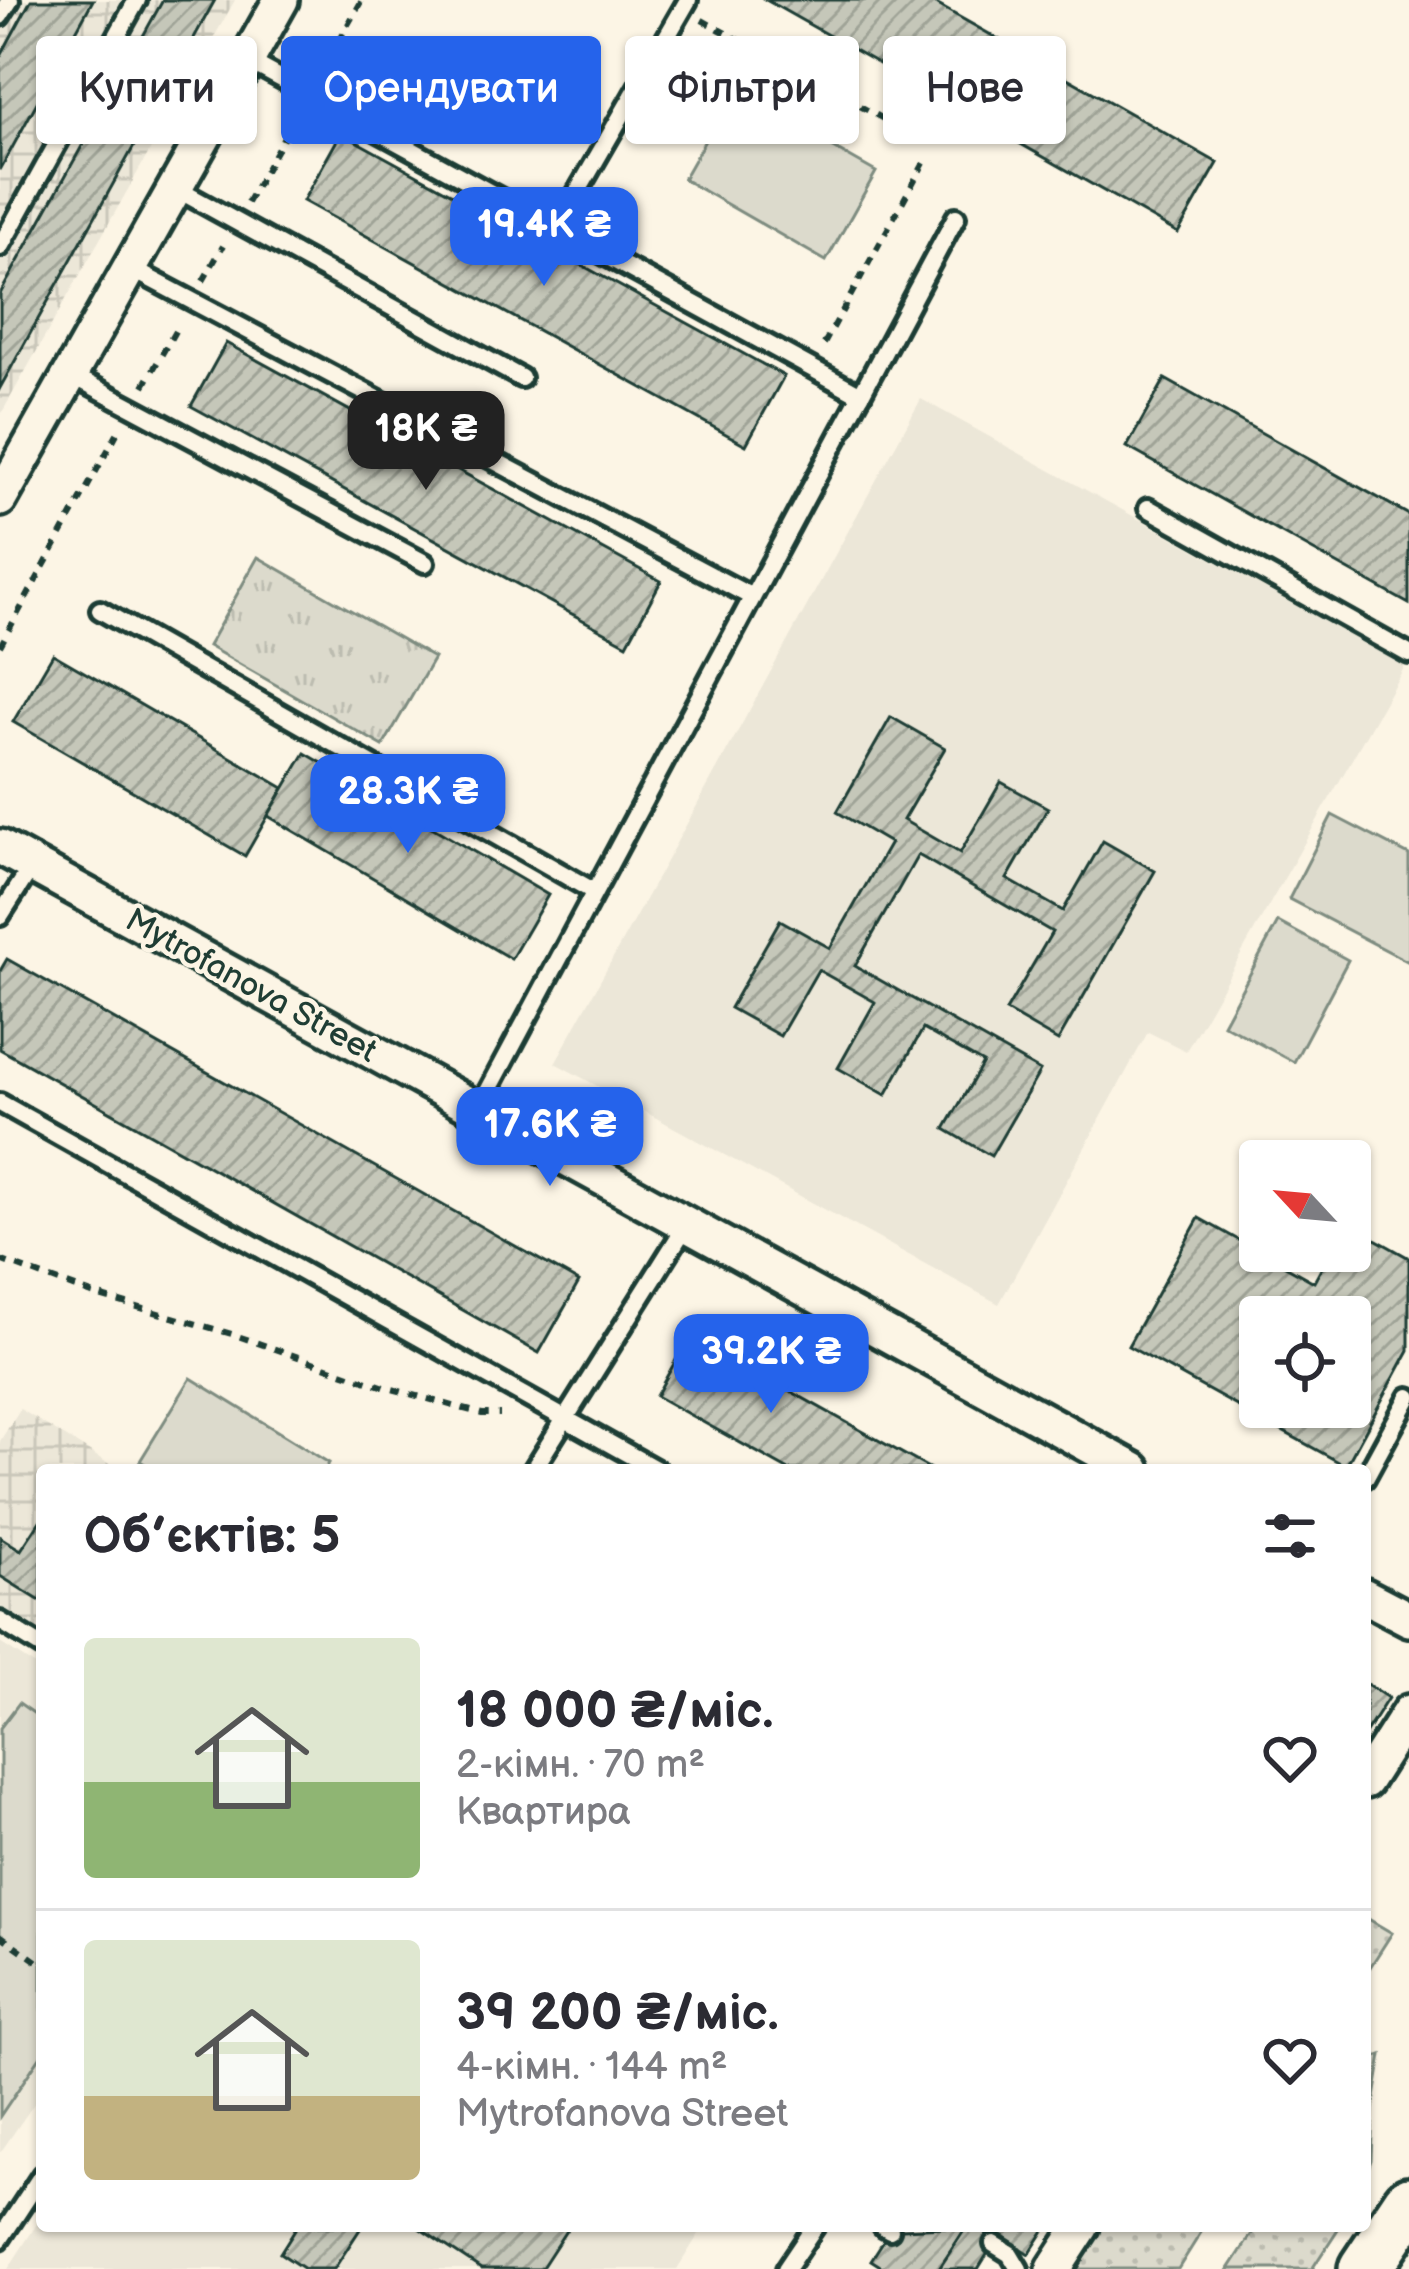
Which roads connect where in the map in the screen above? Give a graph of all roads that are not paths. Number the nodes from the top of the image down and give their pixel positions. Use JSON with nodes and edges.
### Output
{"nodes":[{"id":1,"x":10,"y":0,"type":"edge"},
{"id":2,"x":137,"y":0,"type":"edge"},
{"id":3,"x":281,"y":0,"type":"edge"},
{"id":4,"x":686,"y":5,"type":"edge"},
{"id":5,"x":0,"y":16,"type":"edge"},
{"id":6,"x":257,"y":42,"type":"edge"},
{"id":7,"x":257,"y":65,"type":"edge"},
{"id":8,"x":200,"y":144,"type":"edge"},
{"id":9,"x":175,"y":188,"type":"junction"},
{"id":10,"x":956,"y":217,"type":"dead end"},
{"id":11,"x":556,"y":229,"type":"junction"},
{"id":12,"x":0,"y":247,"type":"edge"},
{"id":13,"x":130,"y":268,"type":"junction"},
{"id":14,"x":70,"y":374,"type":"junction"},
{"id":15,"x":521,"y":378,"type":"dead end"},
{"id":16,"x":861,"y":395,"type":"junction"},
{"id":17,"x":0,"y":499,"type":"edge"},
{"id":18,"x":1148,"y":508,"type":"dead end"},
{"id":19,"x":425,"y":563,"type":"dead end"},
{"id":20,"x":752,"y":597,"type":"junction"},
{"id":21,"x":100,"y":610,"type":"dead end"},
{"id":22,"x":1409,"y":654,"type":"edge"},
{"id":23,"x":0,"y":847,"type":"edge"},
{"id":24,"x":32,"y":866,"type":"junction"},
{"id":25,"x":593,"y":891,"type":"junction"},
{"id":26,"x":0,"y":916,"type":"edge"},
{"id":27,"x":0,"y":1103,"type":"edge"},
{"id":28,"x":478,"y":1110,"type":"junction"},
{"id":29,"x":686,"y":1224,"type":"junction"},
{"id":30,"x":1409,"y":1397,"type":"edge"},
{"id":31,"x":565,"y":1418,"type":"junction"},
{"id":32,"x":537,"y":1464,"type":"edge"},
{"id":33,"x":646,"y":1464,"type":"edge"},
{"id":34,"x":1123,"y":1464,"type":"edge"},
{"id":35,"x":1371,"y":1467,"type":"edge"},
{"id":36,"x":1371,"y":1599,"type":"edge"},
{"id":37,"x":1409,"y":1619,"type":"edge"},
{"id":38,"x":0,"y":1621,"type":"edge"},
{"id":39,"x":36,"y":1643,"type":"edge"},
{"id":40,"x":1409,"y":1712,"type":"edge"},
{"id":41,"x":1371,"y":1772,"type":"edge"},
{"id":42,"x":36,"y":2184,"type":"edge"},
{"id":43,"x":1409,"y":2203,"type":"edge"},
{"id":44,"x":810,"y":2232,"type":"edge"},
{"id":45,"x":1078,"y":2232,"type":"edge"},
{"id":46,"x":0,"y":2239,"type":"edge"},
{"id":47,"x":994,"y":2244,"type":"dead end"},
{"id":48,"x":786,"y":2269,"type":"edge"},
{"id":49,"x":1019,"y":2269,"type":"edge"},
{"id":50,"x":1054,"y":2269,"type":"edge"},
{"id":51,"x":1365,"y":2269,"type":"edge"}],
"edges":[{"from":1,"to":5,"type":"lane"},
{"from":2,"to":12,"type":"lane"},
{"from":3,"to":6,"type":"street"},
{"from":4,"to":11,"type":"lane"},
{"from":7,"to":11,"type":"lane"},
{"from":8,"to":9,"type":"street"},
{"from":9,"to":13,"type":"street"},
{"from":9,"to":15,"type":"lane"},
{"from":10,"to":16,"type":"lane"},
{"from":11,"to":16,"type":"lane"},
{"from":13,"to":14,"type":"street"},
{"from":13,"to":20,"type":"lane"},
{"from":14,"to":17,"type":"street"},
{"from":14,"to":19,"type":"lane"},
{"from":16,"to":20,"type":"lane"},
{"from":18,"to":22,"type":"lane"},
{"from":20,"to":25,"type":"lane"},
{"from":21,"to":25,"type":"lane"},
{"from":23,"to":24,"type":"street","name":"Mytrofanova Street"},
{"from":24,"to":26,"type":"lane"},
{"from":24,"to":28,"type":"street","name":"Mytrofanova Street"},
{"from":25,"to":28,"type":"lane"},
{"from":27,"to":31,"type":"lane"},
{"from":28,"to":29,"type":"street","name":"Mytrofanova Street"},
{"from":29,"to":31,"type":"lane"},
{"from":29,"to":34,"type":"street","name":"Mytrofanova Street"},
{"from":30,"to":35,"type":"lane"},
{"from":31,"to":32,"type":"lane"},
{"from":31,"to":33,"type":"lane"},
{"from":36,"to":37,"type":"street"},
{"from":38,"to":39,"type":"lane"},
{"from":40,"to":41,"type":"street"},
{"from":42,"to":46,"type":"lane"},
{"from":43,"to":51,"type":"main road"},
{"from":44,"to":48,"type":"lane"},
{"from":45,"to":50,"type":"street"},
{"from":47,"to":49,"type":"lane"}]}
